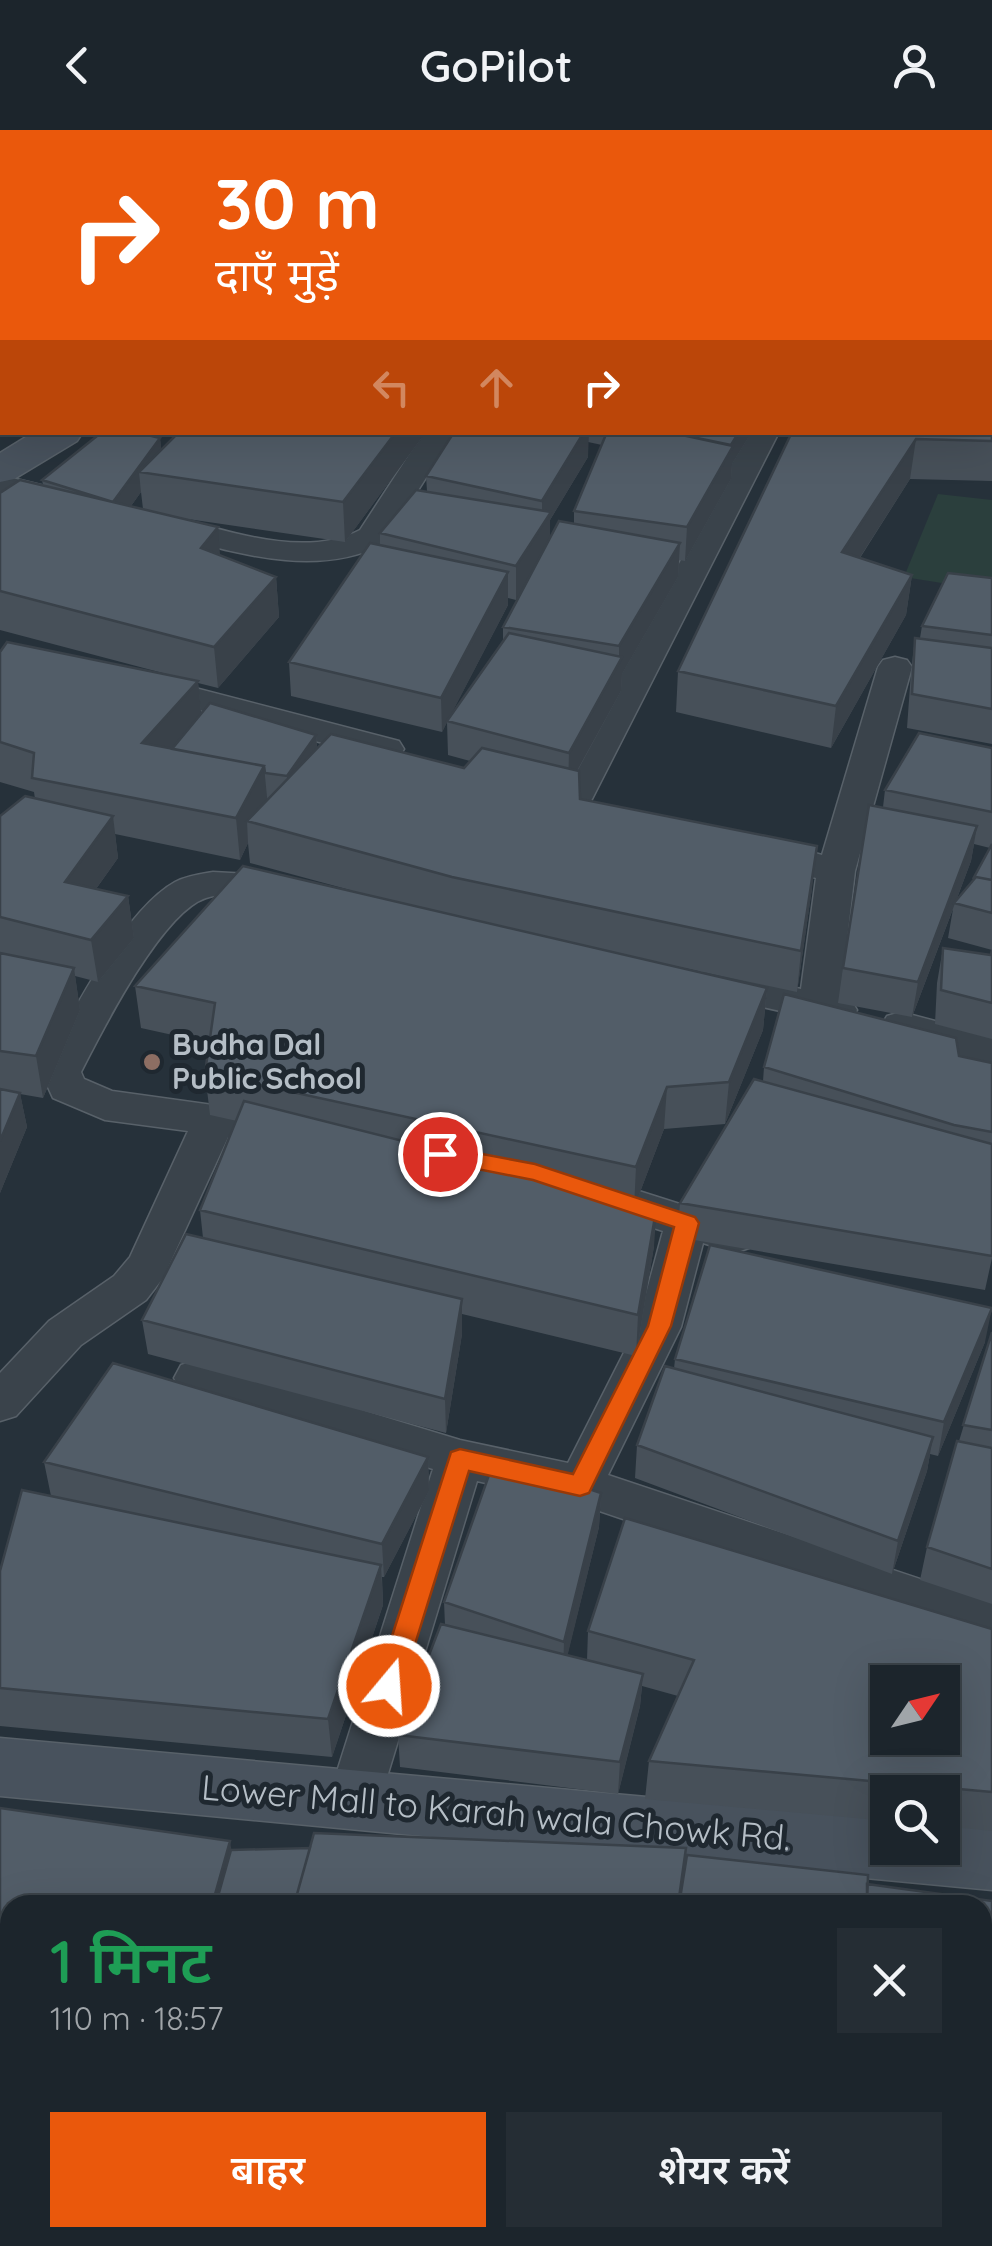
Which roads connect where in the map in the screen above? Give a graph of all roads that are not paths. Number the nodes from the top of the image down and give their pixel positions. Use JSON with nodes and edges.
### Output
{"nodes":[{"id":1,"x":58,"y":435,"type":"edge"},
{"id":2,"x":438,"y":435,"type":"edge"},
{"id":3,"x":762,"y":435,"type":"edge"},
{"id":4,"x":0,"y":470,"type":"edge"},
{"id":5,"x":0,"y":485,"type":"edge"},
{"id":6,"x":95,"y":508,"type":"edge"},
{"id":7,"x":133,"y":517,"type":"edge"},
{"id":8,"x":895,"y":666,"type":"dead end"},
{"id":9,"x":115,"y":677,"type":"edge"},
{"id":10,"x":421,"y":758,"type":"edge"},
{"id":11,"x":536,"y":788,"type":"edge"},
{"id":12,"x":574,"y":799,"type":"junction"},
{"id":13,"x":612,"y":809,"type":"edge"},
{"id":14,"x":724,"y":840,"type":"edge"},
{"id":15,"x":836,"y":871,"type":"junction"},
{"id":16,"x":317,"y":901,"type":"edge"},
{"id":17,"x":664,"y":973,"type":"edge"},
{"id":18,"x":819,"y":1005,"type":"junction"},
{"id":19,"x":992,"y":1050,"type":"edge"},
{"id":20,"x":214,"y":1121,"type":"junction"},
{"id":21,"x":327,"y":1136,"type":"edge"},
{"id":22,"x":570,"y":1184,"type":"edge"},
{"id":23,"x":687,"y":1223,"type":"junction"},
{"id":24,"x":767,"y":1244,"type":"edge"},
{"id":25,"x":197,"y":1378,"type":"dead end"},
{"id":26,"x":0,"y":1403,"type":"edge"},
{"id":27,"x":460,"y":1459,"type":"junction"},
{"id":28,"x":580,"y":1486,"type":"junction"},
{"id":29,"x":992,"y":1624,"type":"edge"},
{"id":30,"x":0,"y":1767,"type":"edge"},
{"id":31,"x":354,"y":1800,"type":"junction"},
{"id":32,"x":992,"y":1859,"type":"edge"}],
"edges":[{"from":1,"to":4,"type":"main road"},
{"from":2,"to":7,"type":"street"},
{"from":3,"to":12,"type":"street"},
{"from":5,"to":6,"type":"street"},
{"from":8,"to":15,"type":"street"},
{"from":9,"to":10,"type":"street"},
{"from":11,"to":12,"type":"street"},
{"from":12,"to":13,"type":"street"},
{"from":14,"to":15,"type":"street"},
{"from":15,"to":18,"type":"street"},
{"from":16,"to":20,"type":"street"},
{"from":17,"to":18,"type":"street"},
{"from":18,"to":19,"type":"street"},
{"from":20,"to":21,"type":"street"},
{"from":20,"to":26,"type":"street"},
{"from":22,"to":23,"type":"street"},
{"from":23,"to":24,"type":"street"},
{"from":23,"to":28,"type":"street"},
{"from":25,"to":27,"type":"street"},
{"from":27,"to":28,"type":"street"},
{"from":27,"to":31,"type":"street"},
{"from":28,"to":29,"type":"street"},
{"from":30,"to":31,"type":"main road","name":"Lower Mall to Karah wala Chowk Rd."},
{"from":31,"to":32,"type":"main road","name":"Lower Mall to Karah wala Chowk Rd."}]}
